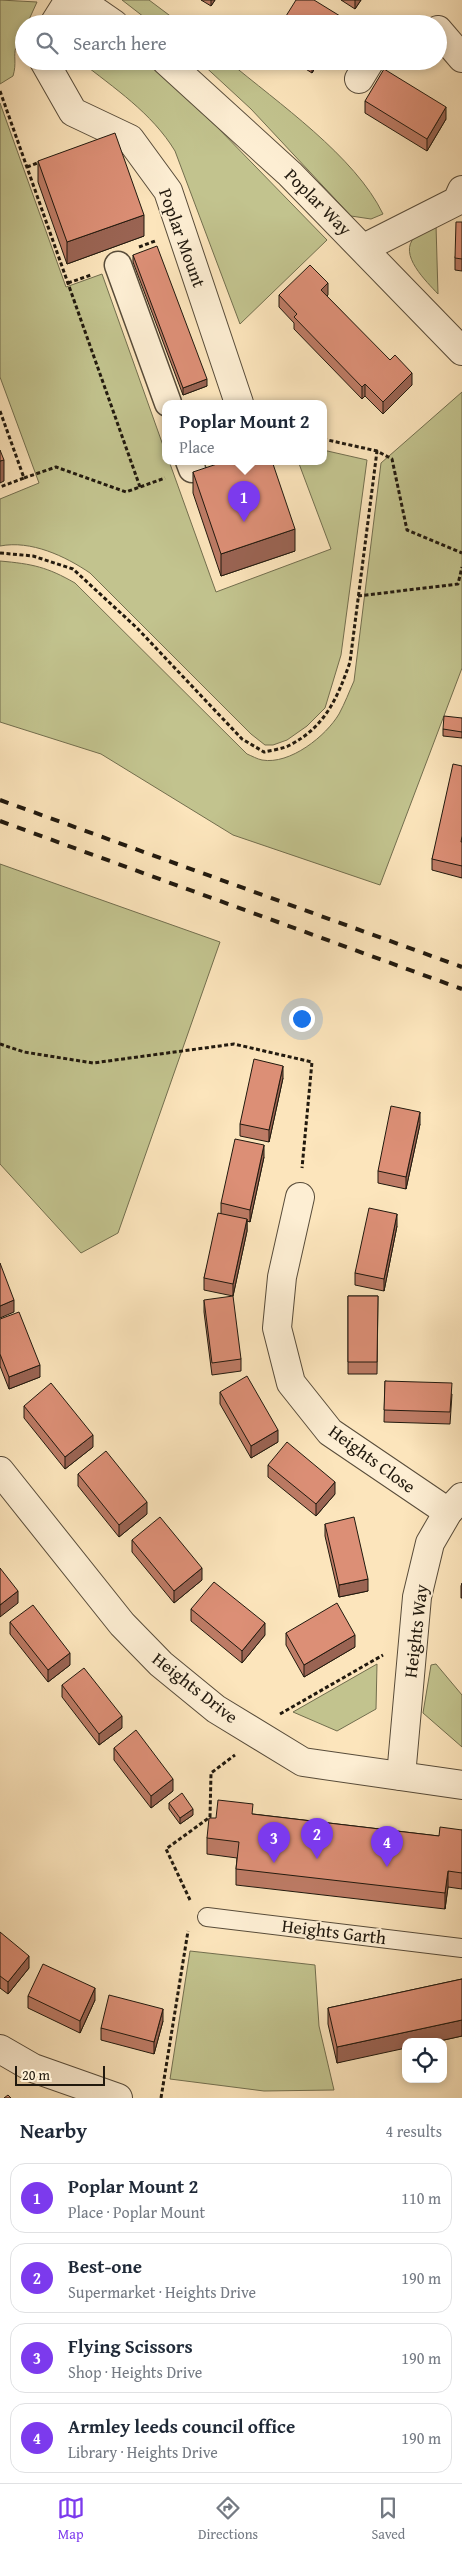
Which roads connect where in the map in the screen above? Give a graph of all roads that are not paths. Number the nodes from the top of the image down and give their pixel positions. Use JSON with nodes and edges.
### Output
{"nodes":[{"id":1,"x":69,"y":0,"type":"edge"},
{"id":2,"x":79,"y":0,"type":"edge"},
{"id":3,"x":60,"y":15,"type":"edge"},
{"id":4,"x":101,"y":15,"type":"edge"},
{"id":5,"x":447,"y":40,"type":"edge"},
{"id":6,"x":462,"y":58,"type":"edge"},
{"id":7,"x":49,"y":70,"type":"edge"},
{"id":8,"x":176,"y":70,"type":"edge"},
{"id":9,"x":462,"y":190,"type":"edge"},
{"id":10,"x":364,"y":248,"type":"junction"},
{"id":11,"x":118,"y":265,"type":"dead end"},
{"id":12,"x":462,"y":351,"type":"edge"},
{"id":13,"x":167,"y":400,"type":"edge"},
{"id":14,"x":239,"y":400,"type":"edge"},
{"id":15,"x":300,"y":1197,"type":"road end"},
{"id":16,"x":0,"y":1471,"type":"edge"},
{"id":17,"x":455,"y":1505,"type":"edge"},
{"id":18,"x":401,"y":1776,"type":"junction"},
{"id":19,"x":462,"y":1785,"type":"edge"},
{"id":20,"x":207,"y":1917,"type":"dead end"},
{"id":21,"x":462,"y":1948,"type":"edge"},
{"id":22,"x":0,"y":2049,"type":"edge"},
{"id":23,"x":118,"y":2098,"type":"edge"}],
"edges":[{"from":1,"to":3,"type":"street"},
{"from":2,"to":4,"type":"street"},
{"from":5,"to":6,"type":"street"},
{"from":7,"to":14,"type":"street","name":"Poplar Mount"},
{"from":8,"to":10,"type":"street","name":"Poplar Way"},
{"from":9,"to":10,"type":"street"},
{"from":10,"to":12,"type":"street","name":"Poplar Way"},
{"from":11,"to":13,"type":"street"},
{"from":15,"to":17,"type":"street","name":"Heights Close"},
{"from":16,"to":18,"type":"street","name":"Heights Drive"},
{"from":17,"to":18,"type":"street","name":"Heights Way"},
{"from":18,"to":19,"type":"street","name":"Heights Drive"},
{"from":20,"to":21,"type":"lane","name":"Heights Garth"},
{"from":22,"to":23,"type":"street"}]}
